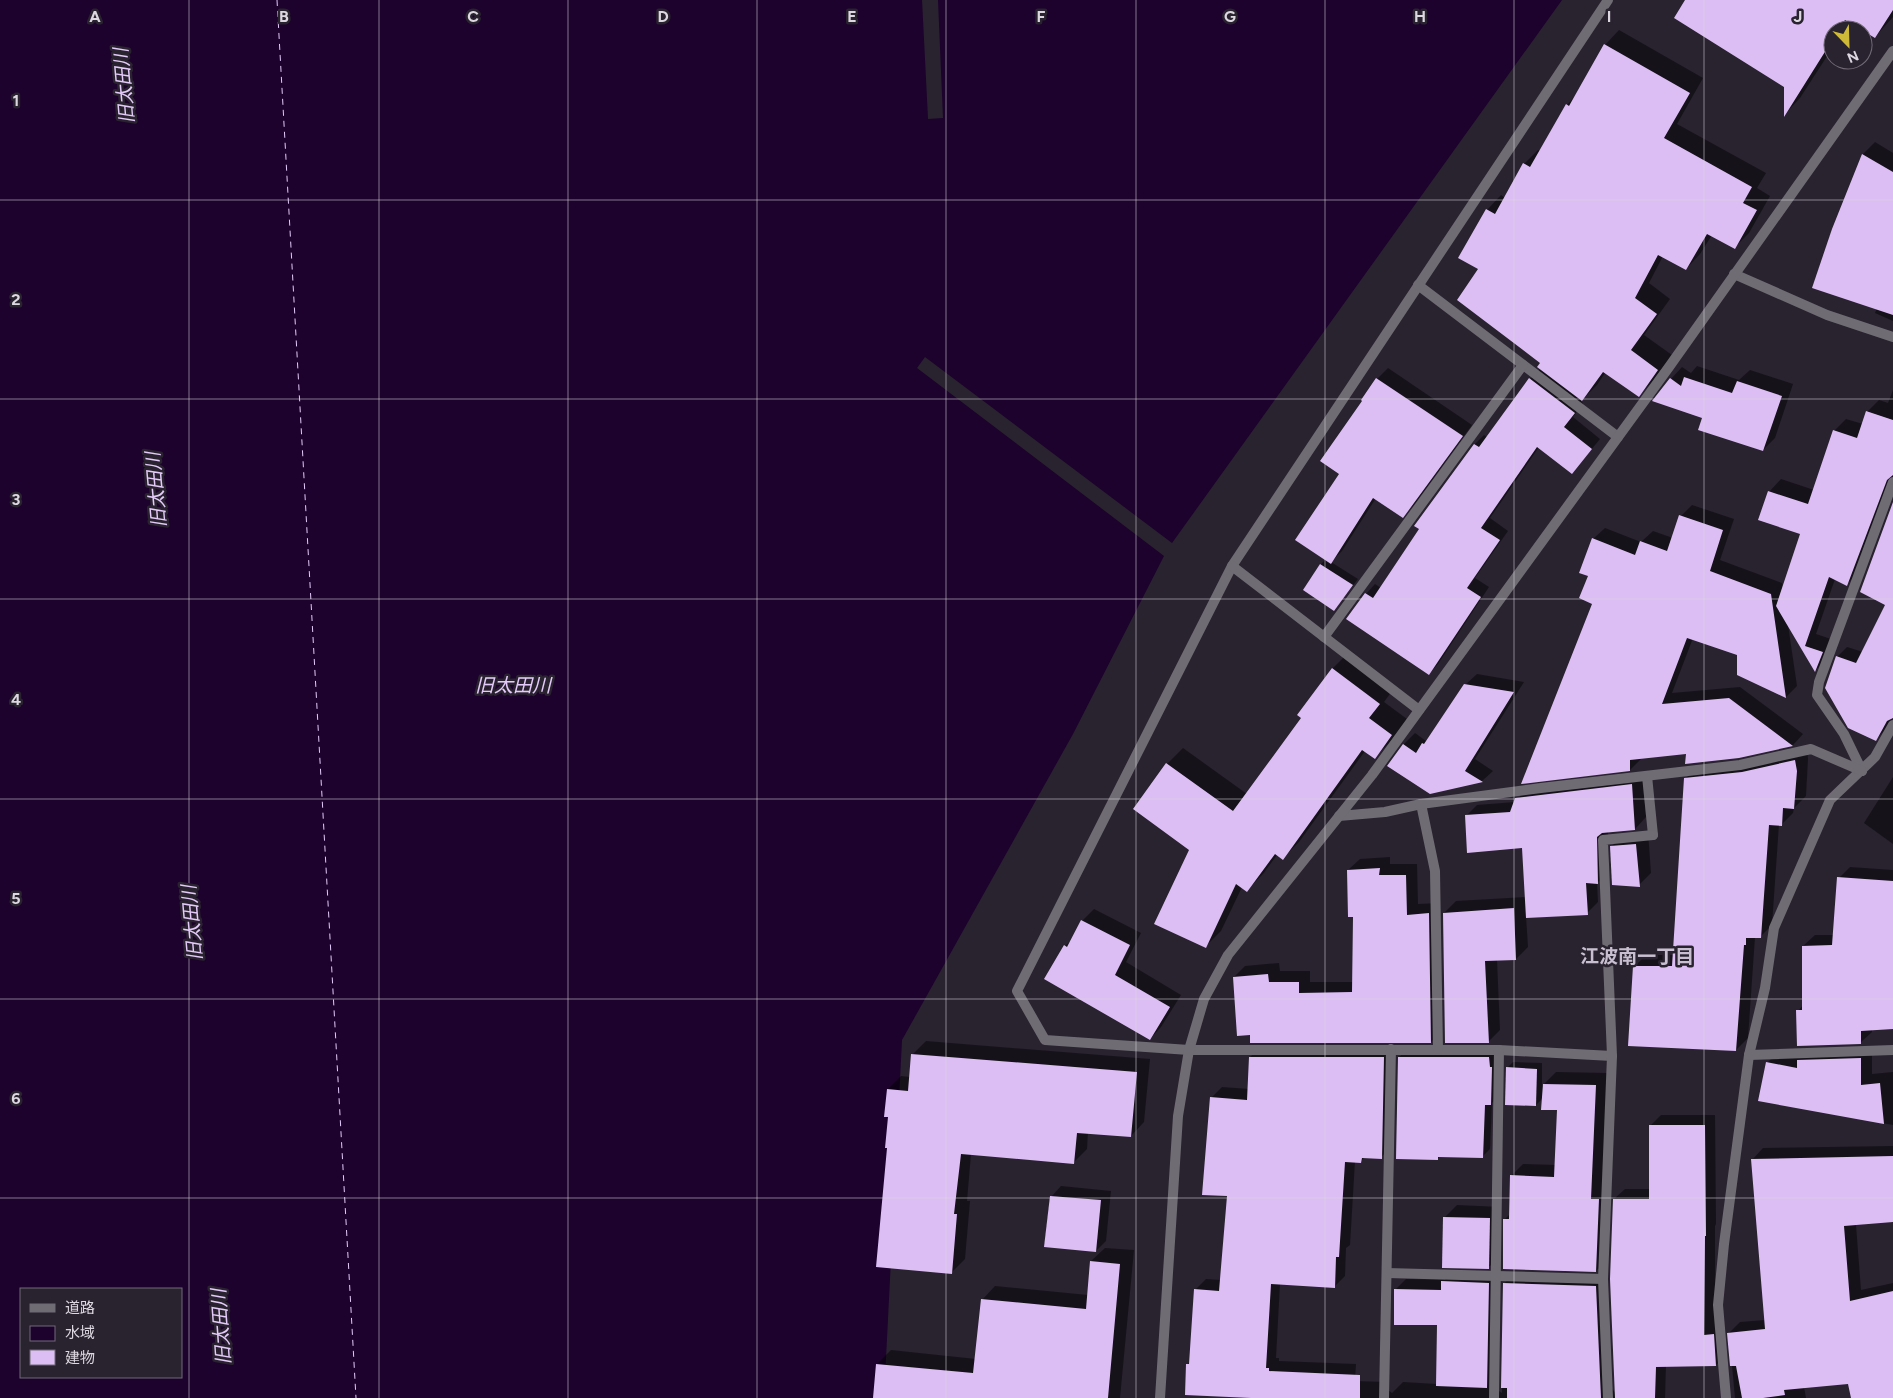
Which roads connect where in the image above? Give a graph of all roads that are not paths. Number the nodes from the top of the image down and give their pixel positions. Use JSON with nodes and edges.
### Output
{"nodes":[{"id":1,"x":1608,"y":0,"type":"edge"},
{"id":2,"x":1893,"y":51,"type":"edge"},
{"id":3,"x":1734,"y":274,"type":"junction"},
{"id":4,"x":1418,"y":285,"type":"junction"},
{"id":5,"x":1893,"y":337,"type":"edge"},
{"id":6,"x":1523,"y":364,"type":"junction"},
{"id":7,"x":1618,"y":437,"type":"junction"},
{"id":8,"x":1893,"y":482,"type":"edge"},
{"id":9,"x":1232,"y":566,"type":"junction"},
{"id":10,"x":1324,"y":637,"type":"junction"},
{"id":11,"x":1419,"y":710,"type":"junction"},
{"id":12,"x":1893,"y":725,"type":"edge"},
{"id":13,"x":1862,"y":770,"type":"junction"},
{"id":14,"x":1647,"y":776,"type":"junction"},
{"id":15,"x":1421,"y":804,"type":"junction"},
{"id":16,"x":1339,"y":816,"type":"junction"},
{"id":17,"x":1391,"y":1049,"type":"junction"},
{"id":18,"x":1438,"y":1049,"type":"junction"},
{"id":19,"x":1189,"y":1050,"type":"junction"},
{"id":20,"x":1499,"y":1050,"type":"junction"},
{"id":21,"x":1893,"y":1050,"type":"edge"},
{"id":22,"x":1749,"y":1055,"type":"junction"},
{"id":23,"x":1612,"y":1056,"type":"junction"},
{"id":24,"x":1386,"y":1273,"type":"junction"},
{"id":25,"x":1496,"y":1276,"type":"junction"},
{"id":26,"x":1603,"y":1279,"type":"junction"},
{"id":27,"x":1160,"y":1398,"type":"edge"},
{"id":28,"x":1384,"y":1398,"type":"edge"},
{"id":29,"x":1494,"y":1398,"type":"edge"},
{"id":30,"x":1608,"y":1398,"type":"edge"},
{"id":31,"x":1726,"y":1398,"type":"edge"}],
"edges":[{"from":1,"to":4,"type":"street"},
{"from":2,"to":3,"type":"street"},
{"from":3,"to":5,"type":"street"},
{"from":3,"to":7,"type":"street"},
{"from":4,"to":6,"type":"street"},
{"from":4,"to":9,"type":"street"},
{"from":6,"to":7,"type":"street"},
{"from":6,"to":10,"type":"street"},
{"from":7,"to":11,"type":"street"},
{"from":8,"to":13,"type":"street"},
{"from":9,"to":10,"type":"street"},
{"from":9,"to":19,"type":"street"},
{"from":10,"to":11,"type":"street"},
{"from":11,"to":16,"type":"street"},
{"from":12,"to":13,"type":"street"},
{"from":13,"to":14,"type":"street"},
{"from":13,"to":22,"type":"street"},
{"from":14,"to":15,"type":"street"},
{"from":14,"to":23,"type":"street"},
{"from":15,"to":16,"type":"street"},
{"from":15,"to":18,"type":"street"},
{"from":16,"to":19,"type":"street"},
{"from":17,"to":18,"type":"street"},
{"from":17,"to":19,"type":"street"},
{"from":17,"to":24,"type":"street"},
{"from":18,"to":20,"type":"street"},
{"from":19,"to":27,"type":"street"},
{"from":20,"to":23,"type":"street"},
{"from":20,"to":25,"type":"street"},
{"from":21,"to":22,"type":"street"},
{"from":22,"to":31,"type":"street"},
{"from":23,"to":26,"type":"street"},
{"from":24,"to":25,"type":"street"},
{"from":24,"to":28,"type":"street"},
{"from":25,"to":26,"type":"street"},
{"from":25,"to":29,"type":"street"},
{"from":26,"to":30,"type":"street"}]}
